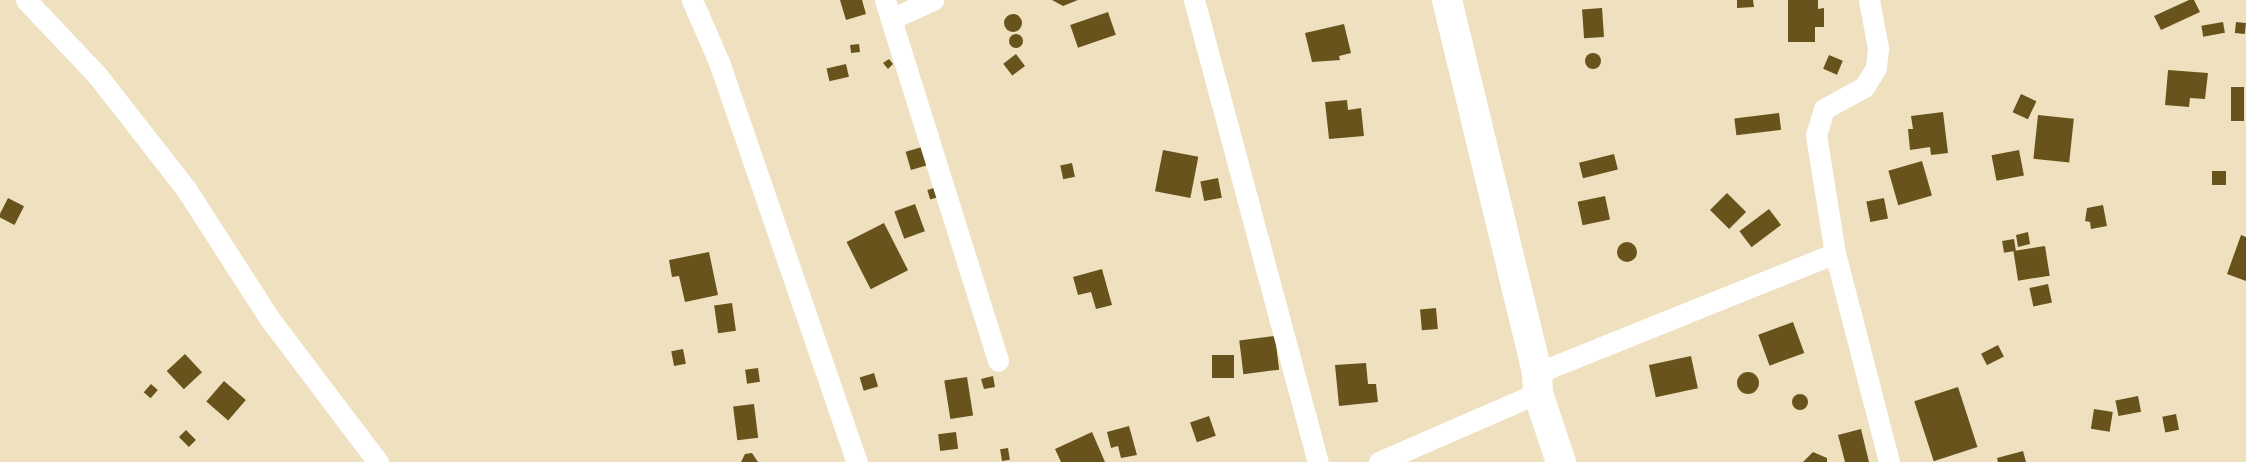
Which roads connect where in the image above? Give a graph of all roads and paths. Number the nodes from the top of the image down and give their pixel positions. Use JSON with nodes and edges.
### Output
{"nodes":[{"id":1,"x":26,"y":0,"type":"edge"},
{"id":2,"x":692,"y":0,"type":"edge"},
{"id":3,"x":933,"y":0,"type":"edge"},
{"id":4,"x":1194,"y":0,"type":"edge"},
{"id":5,"x":1447,"y":0,"type":"edge"},
{"id":6,"x":1869,"y":0,"type":"edge"},
{"id":7,"x":889,"y":9,"type":"edge"},
{"id":8,"x":1835,"y":254,"type":"junction"},
{"id":9,"x":998,"y":361,"type":"dead end"},
{"id":10,"x":1538,"y":383,"type":"junction"},
{"id":11,"x":378,"y":462,"type":"edge"},
{"id":12,"x":857,"y":462,"type":"edge"},
{"id":13,"x":1318,"y":462,"type":"edge"},
{"id":14,"x":1379,"y":462,"type":"edge"},
{"id":15,"x":1561,"y":462,"type":"edge"},
{"id":16,"x":1889,"y":462,"type":"edge"}],
"edges":[{"from":1,"to":11,"type":"street"},
{"from":2,"to":12,"type":"street"},
{"from":3,"to":7,"type":"street"},
{"from":4,"to":13,"type":"street"},
{"from":5,"to":10,"type":"street"},
{"from":6,"to":8,"type":"street"},
{"from":7,"to":9,"type":"street"},
{"from":8,"to":10,"type":"street"},
{"from":8,"to":16,"type":"street"},
{"from":10,"to":14,"type":"street"},
{"from":10,"to":15,"type":"street"}]}
